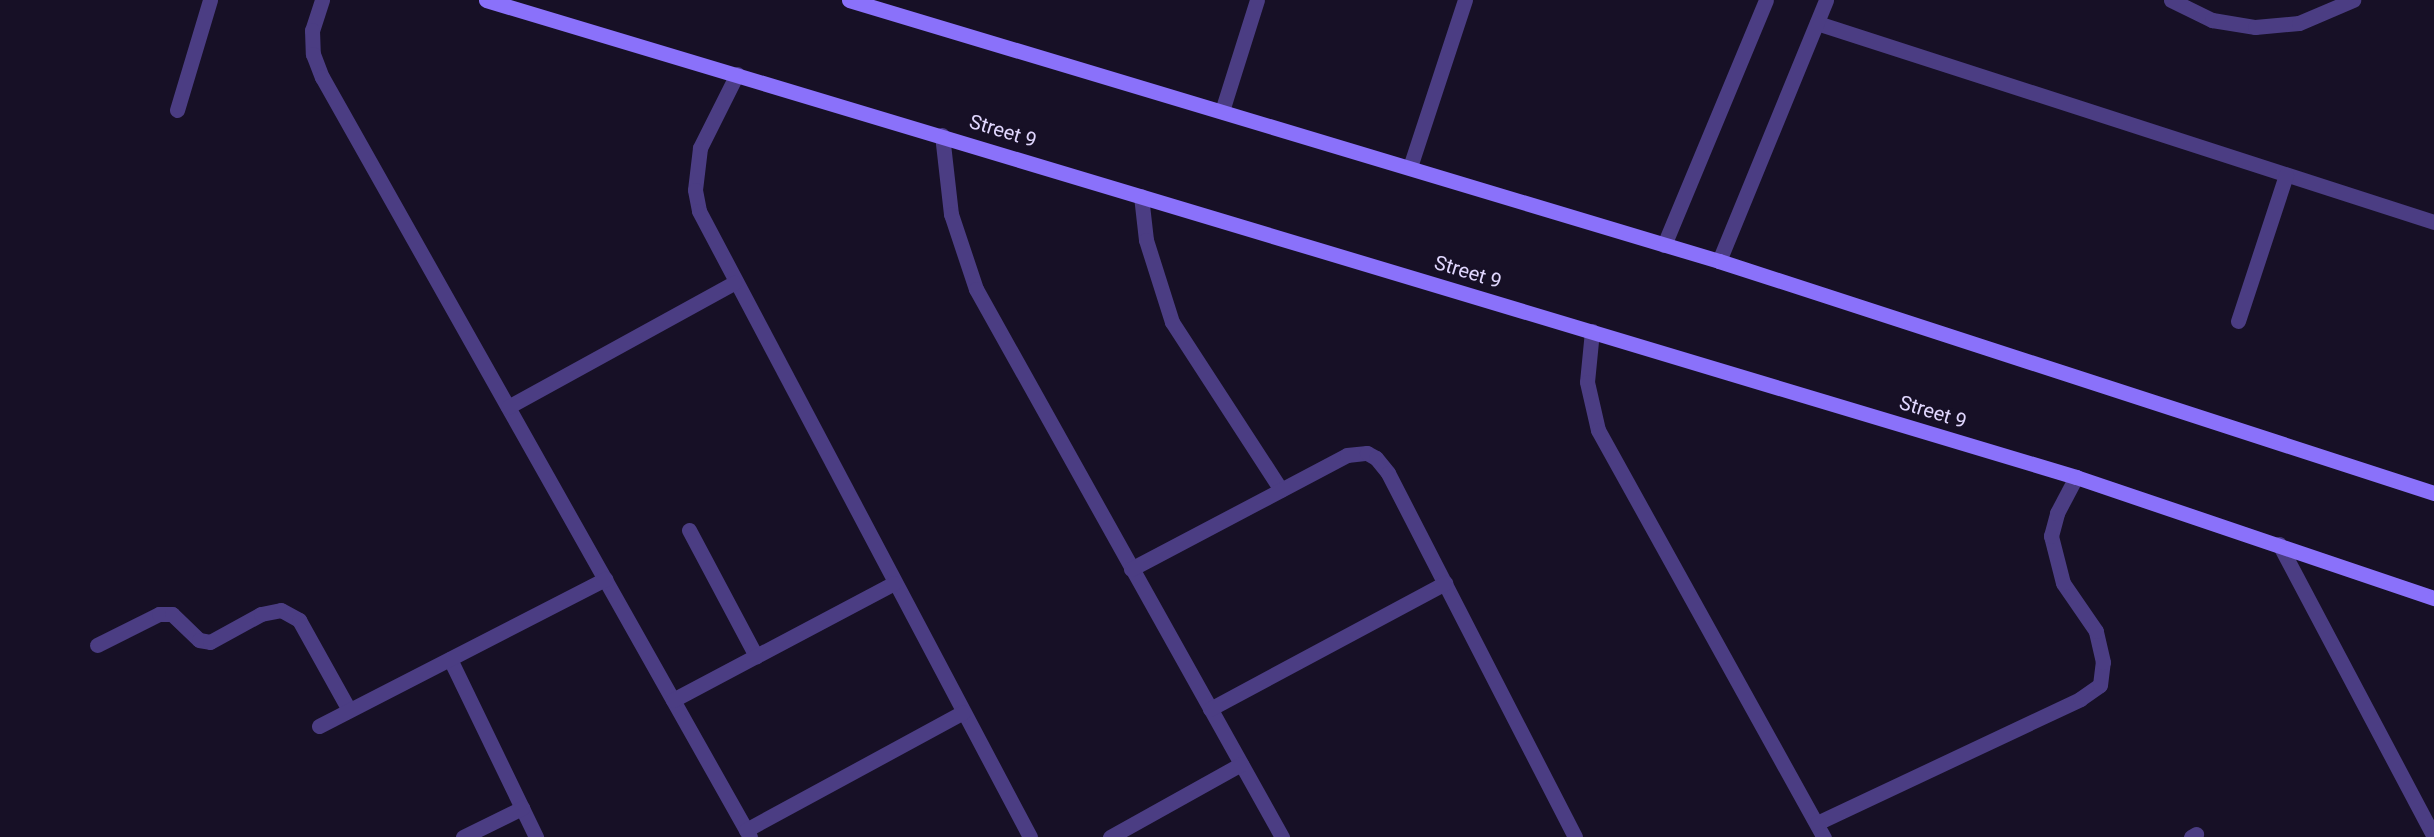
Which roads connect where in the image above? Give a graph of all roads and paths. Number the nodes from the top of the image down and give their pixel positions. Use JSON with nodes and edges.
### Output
{"nodes":[{"id":1,"x":210,"y":0,"type":"edge"},
{"id":2,"x":322,"y":0,"type":"edge"},
{"id":3,"x":486,"y":0,"type":"edge"},
{"id":4,"x":849,"y":0,"type":"edge"},
{"id":5,"x":1257,"y":0,"type":"edge"},
{"id":6,"x":1465,"y":0,"type":"edge"},
{"id":7,"x":1766,"y":0,"type":"edge"},
{"id":8,"x":1826,"y":0,"type":"edge"},
{"id":9,"x":2171,"y":0,"type":"edge"},
{"id":10,"x":2353,"y":0,"type":"edge"},
{"id":11,"x":1817,"y":22,"type":"junction"},
{"id":12,"x":737,"y":74,"type":"junction"},
{"id":13,"x":177,"y":110,"type":"dead end"},
{"id":14,"x":1222,"y":111,"type":"junction"},
{"id":15,"x":942,"y":135,"type":"junction"},
{"id":16,"x":1410,"y":167,"type":"junction"},
{"id":17,"x":2286,"y":175,"type":"junction"},
{"id":18,"x":1141,"y":196,"type":"junction"},
{"id":19,"x":2434,"y":222,"type":"edge"},
{"id":20,"x":1664,"y":245,"type":"junction"},
{"id":21,"x":1719,"y":261,"type":"junction"},
{"id":22,"x":734,"y":283,"type":"junction"},
{"id":23,"x":2238,"y":321,"type":"dead end"},
{"id":24,"x":1592,"y":331,"type":"junction"},
{"id":25,"x":508,"y":407,"type":"junction"},
{"id":26,"x":2076,"y":477,"type":"junction"},
{"id":27,"x":1281,"y":490,"type":"junction"},
{"id":28,"x":2434,"y":492,"type":"edge"},
{"id":29,"x":689,"y":530,"type":"dead end"},
{"id":30,"x":2279,"y":544,"type":"junction"},
{"id":31,"x":1131,"y":569,"type":"junction"},
{"id":32,"x":604,"y":579,"type":"junction"},
{"id":33,"x":894,"y":583,"type":"junction"},
{"id":34,"x":1445,"y":583,"type":"junction"},
{"id":35,"x":2434,"y":598,"type":"edge"},
{"id":36,"x":97,"y":645,"type":"dead end"},
{"id":37,"x":756,"y":656,"type":"junction"},
{"id":38,"x":450,"y":658,"type":"junction"},
{"id":39,"x":673,"y":700,"type":"junction"},
{"id":40,"x":1210,"y":709,"type":"junction"},
{"id":41,"x":349,"y":710,"type":"junction"},
{"id":42,"x":963,"y":712,"type":"junction"},
{"id":43,"x":319,"y":726,"type":"dead end"},
{"id":44,"x":1241,"y":764,"type":"junction"},
{"id":45,"x":522,"y":808,"type":"junction"},
{"id":46,"x":1817,"y":823,"type":"junction"},
{"id":47,"x":748,"y":833,"type":"edge"},
{"id":48,"x":464,"y":837,"type":"edge"},
{"id":49,"x":536,"y":837,"type":"edge"},
{"id":50,"x":1030,"y":837,"type":"edge"},
{"id":51,"x":1110,"y":837,"type":"edge"},
{"id":52,"x":1282,"y":837,"type":"edge"},
{"id":53,"x":1575,"y":837,"type":"edge"},
{"id":54,"x":1824,"y":837,"type":"edge"},
{"id":55,"x":2434,"y":837,"type":"edge"}],
"edges":[{"from":1,"to":13,"type":"street"},
{"from":2,"to":25,"type":"street"},
{"from":3,"to":12,"type":"main road","name":"Street 9"},
{"from":4,"to":14,"type":"main road"},
{"from":5,"to":14,"type":"street"},
{"from":6,"to":16,"type":"street"},
{"from":7,"to":20,"type":"street"},
{"from":8,"to":11,"type":"street"},
{"from":9,"to":10,"type":"street"},
{"from":11,"to":17,"type":"street"},
{"from":11,"to":21,"type":"street"},
{"from":12,"to":15,"type":"main road","name":"Street 9"},
{"from":12,"to":22,"type":"street"},
{"from":14,"to":16,"type":"main road"},
{"from":15,"to":18,"type":"main road","name":"Street 9"},
{"from":15,"to":31,"type":"street"},
{"from":16,"to":20,"type":"main road"},
{"from":17,"to":19,"type":"street"},
{"from":17,"to":23,"type":"street"},
{"from":18,"to":24,"type":"main road","name":"Street 9"},
{"from":18,"to":27,"type":"street"},
{"from":20,"to":21,"type":"main road"},
{"from":21,"to":28,"type":"main road"},
{"from":22,"to":25,"type":"street"},
{"from":22,"to":33,"type":"street"},
{"from":24,"to":26,"type":"main road","name":"Street 9"},
{"from":24,"to":46,"type":"street"},
{"from":25,"to":32,"type":"street"},
{"from":26,"to":30,"type":"main road","name":"Street 9"},
{"from":26,"to":46,"type":"street"},
{"from":27,"to":31,"type":"street"},
{"from":27,"to":34,"type":"street"},
{"from":29,"to":37,"type":"street"},
{"from":30,"to":35,"type":"main road","name":"Street 9"},
{"from":30,"to":55,"type":"street"},
{"from":31,"to":40,"type":"street"},
{"from":32,"to":38,"type":"street"},
{"from":32,"to":39,"type":"street"},
{"from":33,"to":37,"type":"street"},
{"from":33,"to":42,"type":"street"},
{"from":34,"to":40,"type":"street"},
{"from":34,"to":53,"type":"street"},
{"from":36,"to":41,"type":"street"},
{"from":37,"to":39,"type":"street"},
{"from":38,"to":41,"type":"street"},
{"from":38,"to":45,"type":"street"},
{"from":39,"to":47,"type":"street"},
{"from":40,"to":44,"type":"street"},
{"from":41,"to":43,"type":"street"},
{"from":42,"to":47,"type":"street"},
{"from":42,"to":50,"type":"street"},
{"from":44,"to":51,"type":"street"},
{"from":44,"to":52,"type":"street"},
{"from":45,"to":48,"type":"street"},
{"from":45,"to":49,"type":"street"},
{"from":46,"to":54,"type":"street"}]}
